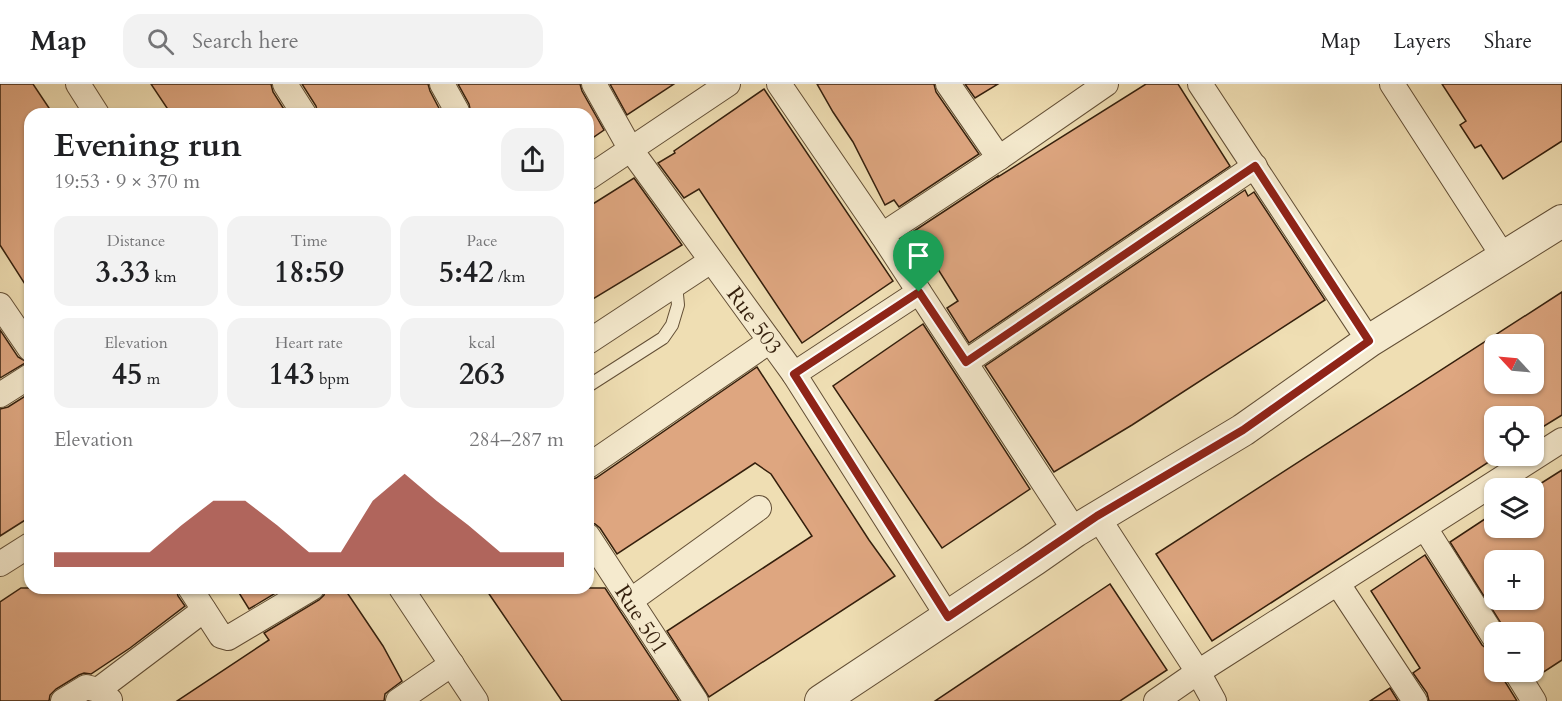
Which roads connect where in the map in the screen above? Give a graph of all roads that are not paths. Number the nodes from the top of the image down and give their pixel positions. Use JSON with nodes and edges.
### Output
{"nodes":[{"id":1,"x":285,"y":84,"type":"edge"},
{"id":2,"x":442,"y":84,"type":"edge"},
{"id":3,"x":594,"y":84,"type":"edge"},
{"id":4,"x":728,"y":84,"type":"edge"},
{"id":5,"x":779,"y":84,"type":"edge"},
{"id":6,"x":948,"y":84,"type":"edge"},
{"id":7,"x":1106,"y":84,"type":"edge"},
{"id":8,"x":1200,"y":84,"type":"edge"},
{"id":9,"x":1393,"y":84,"type":"edge"},
{"id":10,"x":82,"y":86,"type":"edge"},
{"id":11,"x":94,"y":108,"type":"edge"},
{"id":12,"x":300,"y":108,"type":"edge"},
{"id":13,"x":455,"y":108,"type":"edge"},
{"id":14,"x":631,"y":150,"type":"junction"},
{"id":15,"x":999,"y":158,"type":"junction"},
{"id":16,"x":1255,"y":166,"type":"junction"},
{"id":17,"x":594,"y":174,"type":"edge"},
{"id":18,"x":1562,"y":220,"type":"edge"},
{"id":19,"x":882,"y":235,"type":"junction"},
{"id":20,"x":1503,"y":256,"type":"junction"},
{"id":21,"x":711,"y":261,"type":"junction"},
{"id":22,"x":676,"y":284,"type":"junction"},
{"id":23,"x":919,"y":292,"type":"junction"},
{"id":24,"x":0,"y":305,"type":"edge"},
{"id":25,"x":594,"y":338,"type":"edge"},
{"id":26,"x":24,"y":341,"type":"edge"},
{"id":27,"x":770,"y":341,"type":"junction"},
{"id":28,"x":1369,"y":341,"type":"junction"},
{"id":29,"x":966,"y":362,"type":"junction"},
{"id":30,"x":794,"y":374,"type":"junction"},
{"id":31,"x":24,"y":379,"type":"edge"},
{"id":32,"x":594,"y":382,"type":"edge"},
{"id":33,"x":0,"y":395,"type":"edge"},
{"id":34,"x":1562,"y":440,"type":"edge"},
{"id":35,"x":594,"y":462,"type":"edge"},
{"id":36,"x":759,"y":508,"type":"dead end"},
{"id":37,"x":1086,"y":523,"type":"junction"},
{"id":38,"x":1425,"y":528,"type":"junction"},
{"id":39,"x":594,"y":545,"type":"edge"},
{"id":40,"x":24,"y":549,"type":"edge"},
{"id":41,"x":0,"y":564,"type":"edge"},
{"id":42,"x":1338,"y":584,"type":"junction"},
{"id":43,"x":194,"y":594,"type":"edge"},
{"id":44,"x":302,"y":594,"type":"edge"},
{"id":45,"x":408,"y":594,"type":"edge"},
{"id":46,"x":630,"y":601,"type":"junction"},
{"id":47,"x":204,"y":610,"type":"junction"},
{"id":48,"x":948,"y":617,"type":"junction"},
{"id":49,"x":1485,"y":622,"type":"edge"},
{"id":50,"x":452,"y":664,"type":"junction"},
{"id":51,"x":1198,"y":672,"type":"junction"},
{"id":52,"x":1522,"y":682,"type":"edge"},
{"id":53,"x":105,"y":695,"type":"edge"},
{"id":54,"x":63,"y":701,"type":"edge"},
{"id":55,"x":398,"y":701,"type":"edge"},
{"id":56,"x":476,"y":701,"type":"edge"},
{"id":57,"x":696,"y":701,"type":"edge"},
{"id":58,"x":821,"y":701,"type":"edge"},
{"id":59,"x":1156,"y":701,"type":"edge"},
{"id":60,"x":1214,"y":701,"type":"edge"},
{"id":61,"x":1415,"y":701,"type":"edge"},
{"id":62,"x":1534,"y":701,"type":"edge"}],
"edges":[{"from":1,"to":12,"type":"street"},
{"from":2,"to":13,"type":"street"},
{"from":3,"to":14,"type":"street","name":"Rue 503"},
{"from":4,"to":14,"type":"street"},
{"from":5,"to":19,"type":"street"},
{"from":6,"to":15,"type":"street"},
{"from":7,"to":15,"type":"street"},
{"from":8,"to":16,"type":"street"},
{"from":9,"to":20,"type":"street"},
{"from":10,"to":11,"type":"street"},
{"from":14,"to":17,"type":"street"},
{"from":14,"to":21,"type":"street","name":"Rue 503"},
{"from":15,"to":19,"type":"street"},
{"from":16,"to":28,"type":"street"},
{"from":16,"to":29,"type":"street"},
{"from":18,"to":20,"type":"street"},
{"from":19,"to":23,"type":"street"},
{"from":20,"to":28,"type":"street"},
{"from":21,"to":22,"type":"street"},
{"from":21,"to":27,"type":"street","name":"Rue 503"},
{"from":22,"to":25,"type":"street"},
{"from":22,"to":32,"type":"lane"},
{"from":23,"to":29,"type":"street"},
{"from":23,"to":30,"type":"street"},
{"from":24,"to":26,"type":"street"},
{"from":27,"to":30,"type":"street","name":"Rue 503"},
{"from":27,"to":35,"type":"street"},
{"from":28,"to":37,"type":"street"},
{"from":29,"to":37,"type":"street"},
{"from":30,"to":48,"type":"street","name":"Rue 503"},
{"from":31,"to":33,"type":"street"},
{"from":34,"to":38,"type":"street"},
{"from":36,"to":46,"type":"street"},
{"from":37,"to":48,"type":"street"},
{"from":37,"to":51,"type":"street"},
{"from":38,"to":42,"type":"street"},
{"from":38,"to":49,"type":"street"},
{"from":39,"to":46,"type":"street","name":"Rue 501"},
{"from":40,"to":41,"type":"street"},
{"from":42,"to":51,"type":"street"},
{"from":42,"to":61,"type":"street"},
{"from":43,"to":47,"type":"street"},
{"from":44,"to":47,"type":"street"},
{"from":45,"to":50,"type":"street"},
{"from":46,"to":57,"type":"street","name":"Rue 501"},
{"from":47,"to":53,"type":"street"},
{"from":48,"to":58,"type":"street"},
{"from":50,"to":55,"type":"street"},
{"from":50,"to":56,"type":"street"},
{"from":51,"to":59,"type":"street"},
{"from":51,"to":60,"type":"street"},
{"from":52,"to":62,"type":"street"},
{"from":53,"to":54,"type":"street"}]}
